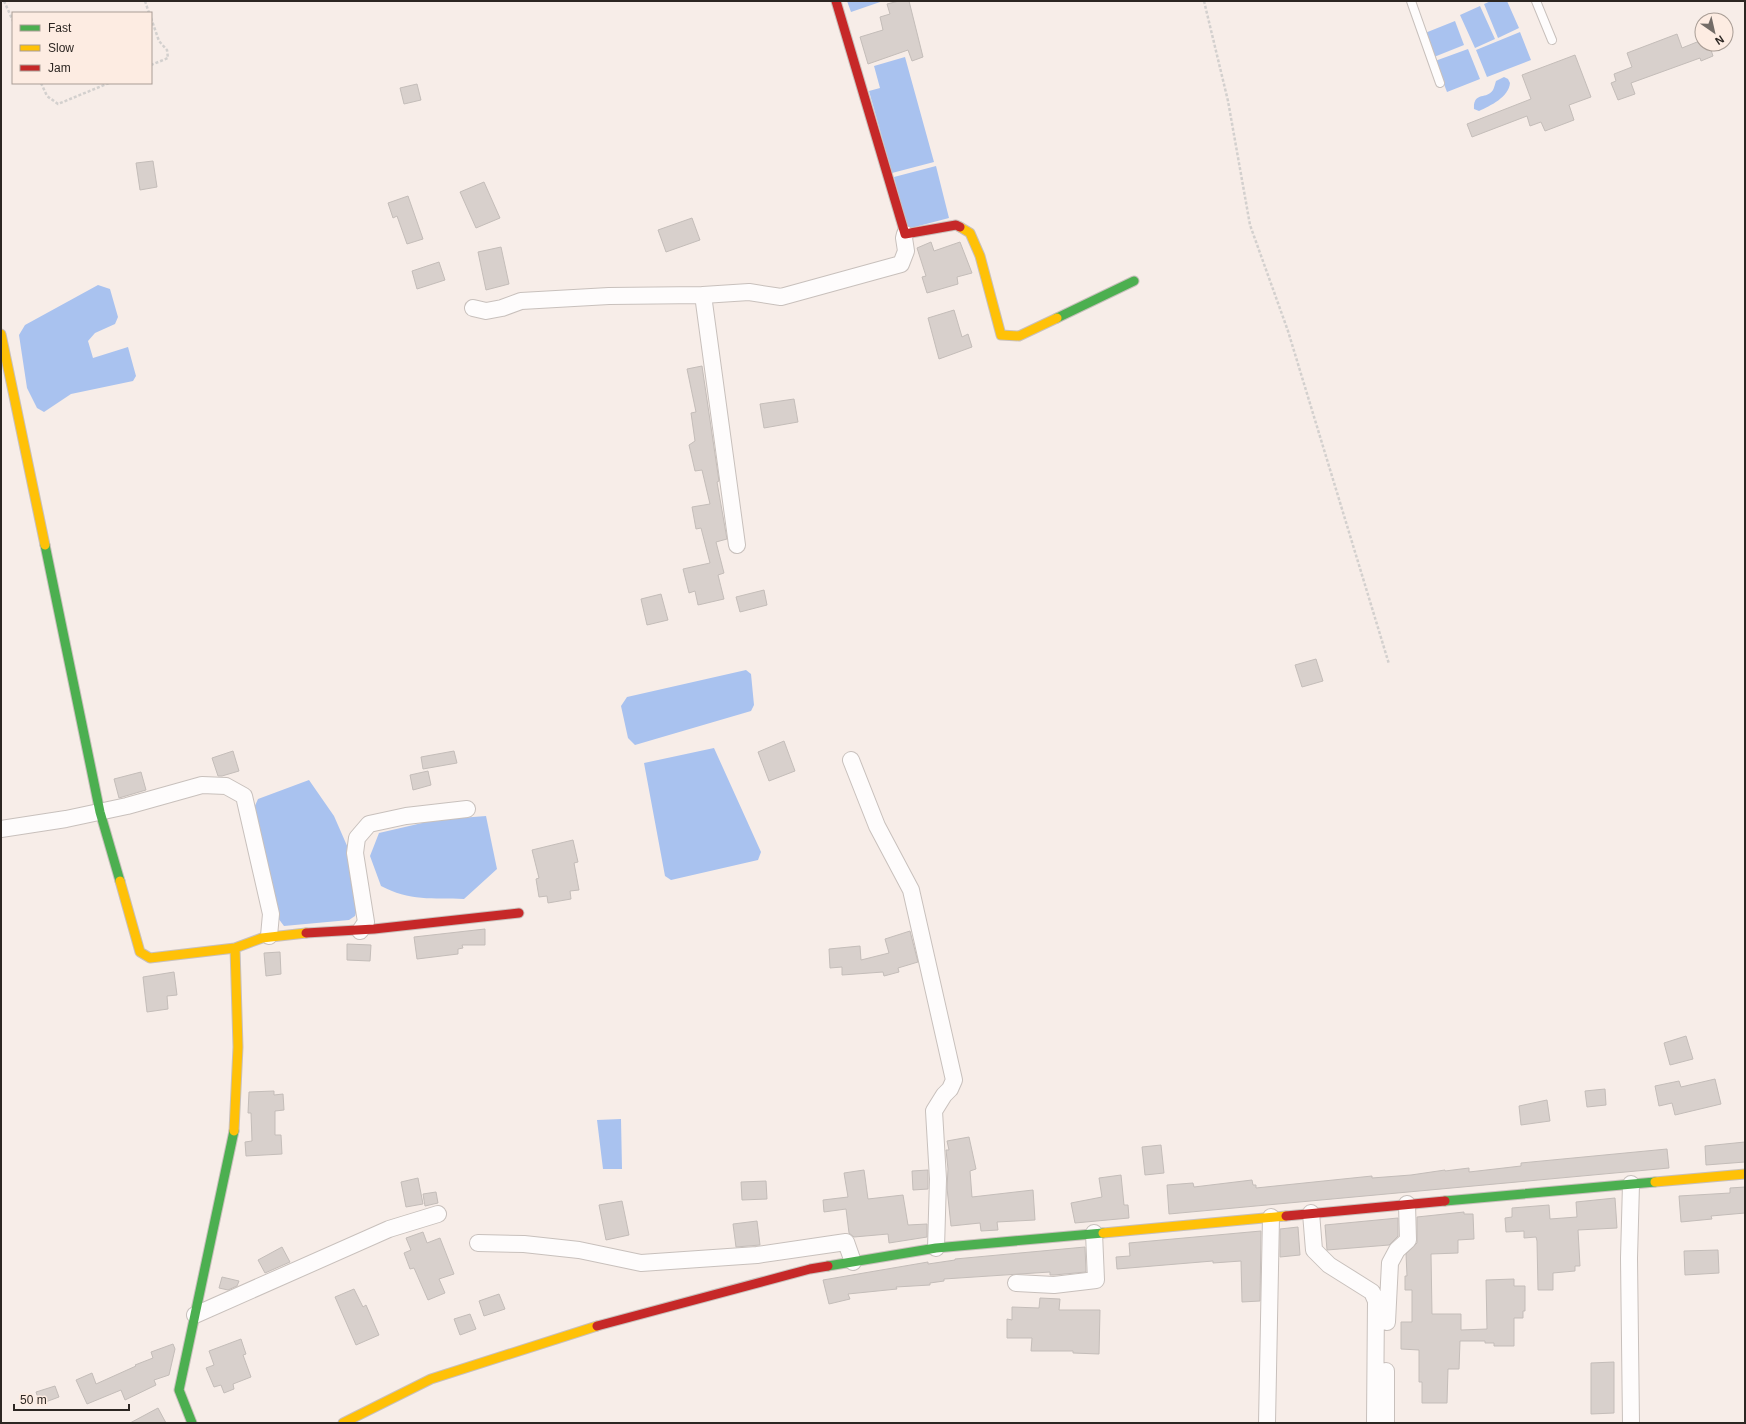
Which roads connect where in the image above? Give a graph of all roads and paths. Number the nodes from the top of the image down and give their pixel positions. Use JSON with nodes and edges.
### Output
{"nodes":[{"id":1,"x":4,"y":1,"type":"edge"},
{"id":2,"x":145,"y":1,"type":"edge"},
{"id":3,"x":836,"y":1,"type":"edge"},
{"id":4,"x":1204,"y":1,"type":"edge"},
{"id":5,"x":1410,"y":1,"type":"edge"},
{"id":6,"x":1536,"y":1,"type":"edge"},
{"id":7,"x":149,"y":12,"type":"edge"},
{"id":8,"x":12,"y":19,"type":"edge"},
{"id":9,"x":152,"y":21,"type":"edge"},
{"id":10,"x":1552,"y":40,"type":"dead end"},
{"id":11,"x":152,"y":65,"type":"edge"},
{"id":12,"x":1440,"y":83,"type":"dead end"},
{"id":13,"x":41,"y":84,"type":"edge"},
{"id":14,"x":107,"y":84,"type":"edge"},
{"id":15,"x":905,"y":234,"type":"junction"},
{"id":16,"x":1134,"y":281,"type":"dead end"},
{"id":17,"x":703,"y":295,"type":"junction"},
{"id":18,"x":472,"y":308,"type":"dead end"},
{"id":19,"x":1,"y":334,"type":"edge"},
{"id":20,"x":737,"y":545,"type":"dead end"},
{"id":21,"x":1389,"y":664,"type":"dead end"},
{"id":22,"x":851,"y":760,"type":"dead end"},
{"id":23,"x":467,"y":809,"type":"dead end"},
{"id":24,"x":100,"y":812,"type":"junction"},
{"id":25,"x":1,"y":829,"type":"edge"},
{"id":26,"x":519,"y":913,"type":"dead end"},
{"id":27,"x":360,"y":930,"type":"junction"},
{"id":28,"x":269,"y":936,"type":"junction"},
{"id":29,"x":235,"y":948,"type":"junction"},
{"id":30,"x":1745,"y":1174,"type":"edge"},
{"id":31,"x":1631,"y":1184,"type":"junction"},
{"id":32,"x":1407,"y":1204,"type":"junction"},
{"id":33,"x":1312,"y":1213,"type":"junction"},
{"id":34,"x":438,"y":1214,"type":"dead end"},
{"id":35,"x":1271,"y":1217,"type":"junction"},
{"id":36,"x":1094,"y":1233,"type":"junction"},
{"id":37,"x":478,"y":1243,"type":"dead end"},
{"id":38,"x":936,"y":1248,"type":"junction"},
{"id":39,"x":852,"y":1262,"type":"junction"},
{"id":40,"x":1016,"y":1283,"type":"dead end"},
{"id":41,"x":195,"y":1315,"type":"junction"},
{"id":42,"x":192,"y":1423,"type":"edge"},
{"id":43,"x":342,"y":1423,"type":"edge"},
{"id":44,"x":1267,"y":1423,"type":"edge"},
{"id":45,"x":1375,"y":1423,"type":"edge"},
{"id":46,"x":1386,"y":1423,"type":"edge"},
{"id":47,"x":1631,"y":1423,"type":"edge"}],
"edges":[{"from":1,"to":8,"type":"path"},
{"from":2,"to":7,"type":"path"},
{"from":3,"to":15,"type":"street"},
{"from":4,"to":21,"type":"path"},
{"from":5,"to":12,"type":"lane"},
{"from":6,"to":10,"type":"lane"},
{"from":9,"to":11,"type":"path"},
{"from":13,"to":14,"type":"path"},
{"from":15,"to":16,"type":"street"},
{"from":15,"to":17,"type":"street"},
{"from":17,"to":18,"type":"street"},
{"from":17,"to":20,"type":"street"},
{"from":19,"to":24,"type":"street"},
{"from":22,"to":38,"type":"street"},
{"from":23,"to":27,"type":"street"},
{"from":24,"to":25,"type":"street"},
{"from":24,"to":28,"type":"street"},
{"from":24,"to":29,"type":"street"},
{"from":26,"to":27,"type":"street"},
{"from":27,"to":28,"type":"street"},
{"from":28,"to":29,"type":"street"},
{"from":29,"to":41,"type":"street"},
{"from":30,"to":31,"type":"street"},
{"from":31,"to":32,"type":"street"},
{"from":31,"to":47,"type":"street"},
{"from":32,"to":33,"type":"street"},
{"from":32,"to":46,"type":"street"},
{"from":33,"to":35,"type":"street"},
{"from":33,"to":45,"type":"street"},
{"from":34,"to":41,"type":"street"},
{"from":35,"to":36,"type":"street"},
{"from":35,"to":44,"type":"street"},
{"from":36,"to":38,"type":"street"},
{"from":36,"to":40,"type":"street"},
{"from":37,"to":39,"type":"street"},
{"from":38,"to":39,"type":"street"},
{"from":39,"to":43,"type":"street"},
{"from":41,"to":42,"type":"street"}]}
